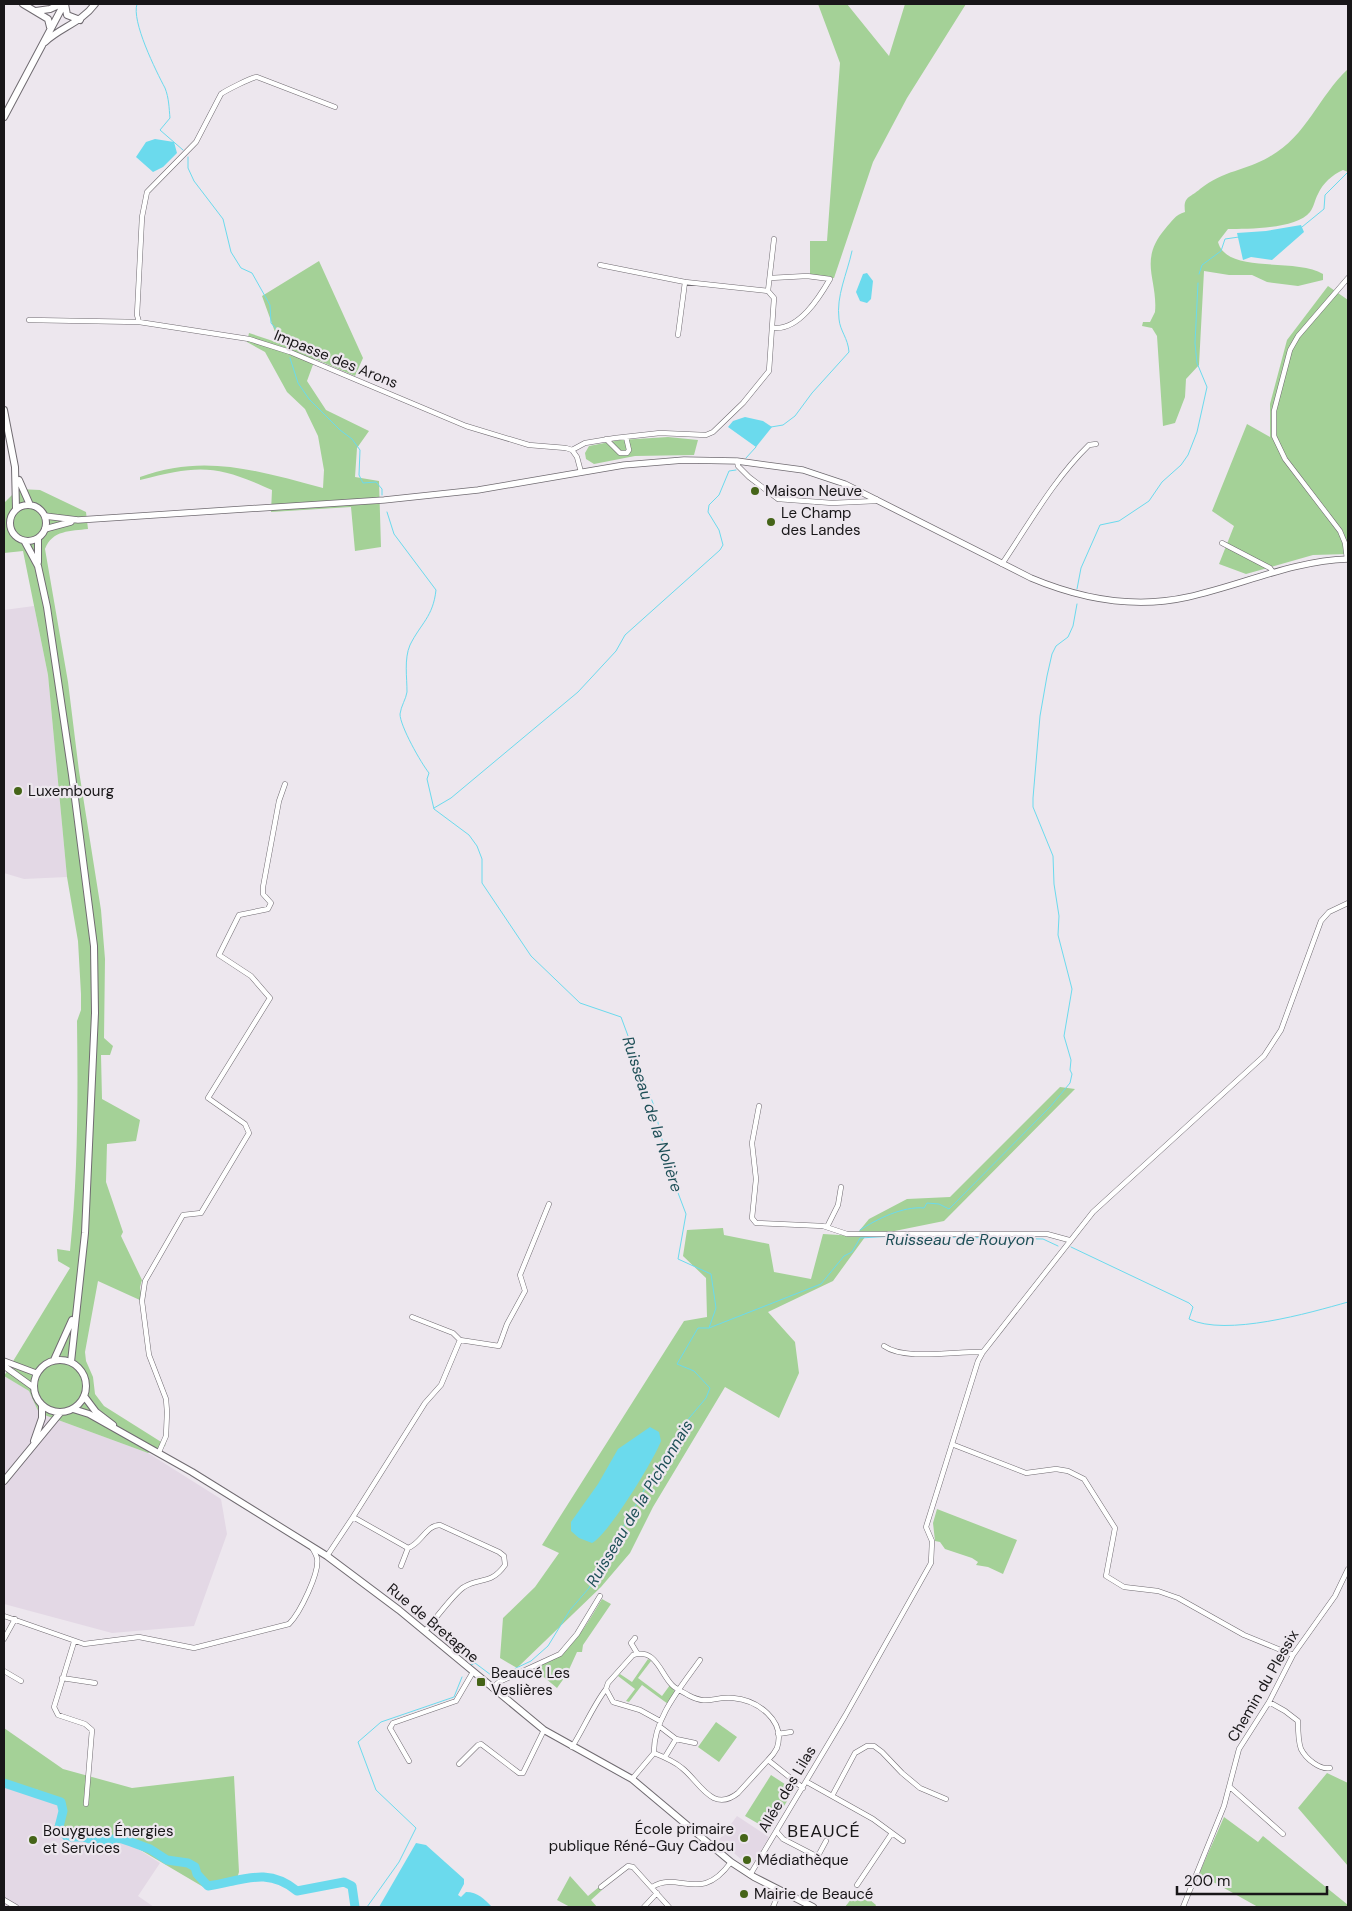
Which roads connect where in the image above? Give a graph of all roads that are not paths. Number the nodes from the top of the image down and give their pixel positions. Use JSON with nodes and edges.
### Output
{"nodes":[{"id":1,"x":23,"y":4,"type":"edge"},
{"id":2,"x":63,"y":4,"type":"edge"},
{"id":3,"x":95,"y":4,"type":"edge"},
{"id":4,"x":36,"y":11,"type":"junction"},
{"id":5,"x":80,"y":20,"type":"junction"},
{"id":6,"x":50,"y":28,"type":"junction"},
{"id":7,"x":42,"y":45,"type":"junction"},
{"id":8,"x":335,"y":107,"type":"dead end"},
{"id":9,"x":4,"y":117,"type":"edge"},
{"id":10,"x":774,"y":239,"type":"dead end"},
{"id":11,"x":600,"y":265,"type":"dead end"},
{"id":12,"x":770,"y":278,"type":"junction"},
{"id":13,"x":1348,"y":278,"type":"edge"},
{"id":14,"x":685,"y":282,"type":"junction"},
{"id":15,"x":1343,"y":284,"type":"junction"},
{"id":16,"x":1348,"y":288,"type":"edge"},
{"id":17,"x":768,"y":291,"type":"junction"},
{"id":18,"x":29,"y":320,"type":"dead end"},
{"id":19,"x":139,"y":322,"type":"junction"},
{"id":20,"x":774,"y":328,"type":"junction"},
{"id":21,"x":678,"y":335,"type":"dead end"},
{"id":22,"x":4,"y":410,"type":"edge"},
{"id":23,"x":626,"y":436,"type":"junction"},
{"id":24,"x":606,"y":439,"type":"junction"},
{"id":25,"x":1096,"y":444,"type":"dead end"},
{"id":26,"x":572,"y":450,"type":"junction"},
{"id":27,"x":737,"y":462,"type":"junction"},
{"id":28,"x":15,"y":466,"type":"junction"},
{"id":29,"x":581,"y":472,"type":"junction"},
{"id":30,"x":877,"y":498,"type":"junction"},
{"id":31,"x":30,"y":505,"type":"junction"},
{"id":32,"x":16,"y":509,"type":"junction"},
{"id":33,"x":45,"y":516,"type":"junction"},
{"id":34,"x":78,"y":520,"type":"junction"},
{"id":35,"x":45,"y":530,"type":"junction"},
{"id":36,"x":38,"y":539,"type":"junction"},
{"id":37,"x":25,"y":542,"type":"junction"},
{"id":38,"x":1222,"y":543,"type":"dead end"},
{"id":39,"x":1348,"y":559,"type":"edge"},
{"id":40,"x":1002,"y":564,"type":"junction"},
{"id":41,"x":38,"y":566,"type":"junction"},
{"id":42,"x":1273,"y":572,"type":"junction"},
{"id":43,"x":285,"y":784,"type":"dead end"},
{"id":44,"x":1348,"y":903,"type":"edge"},
{"id":45,"x":759,"y":1106,"type":"dead end"},
{"id":46,"x":841,"y":1186,"type":"dead end"},
{"id":47,"x":549,"y":1204,"type":"dead end"},
{"id":48,"x":827,"y":1227,"type":"junction"},
{"id":49,"x":1069,"y":1240,"type":"junction"},
{"id":50,"x":75,"y":1309,"type":"junction"},
{"id":51,"x":412,"y":1317,"type":"dead end"},
{"id":52,"x":460,"y":1340,"type":"junction"},
{"id":53,"x":884,"y":1346,"type":"dead end"},
{"id":54,"x":983,"y":1352,"type":"junction"},
{"id":55,"x":54,"y":1360,"type":"junction"},
{"id":56,"x":4,"y":1361,"type":"edge"},
{"id":57,"x":71,"y":1362,"type":"junction"},
{"id":58,"x":4,"y":1366,"type":"edge"},
{"id":59,"x":36,"y":1373,"type":"junction"},
{"id":60,"x":33,"y":1387,"type":"junction"},
{"id":61,"x":84,"y":1396,"type":"junction"},
{"id":62,"x":42,"y":1406,"type":"junction"},
{"id":63,"x":73,"y":1409,"type":"junction"},
{"id":64,"x":60,"y":1413,"type":"junction"},
{"id":65,"x":137,"y":1441,"type":"junction"},
{"id":66,"x":954,"y":1444,"type":"junction"},
{"id":67,"x":33,"y":1445,"type":"junction"},
{"id":68,"x":159,"y":1452,"type":"junction"},
{"id":69,"x":4,"y":1481,"type":"edge"},
{"id":70,"x":353,"y":1517,"type":"junction"},
{"id":71,"x":312,"y":1546,"type":"junction"},
{"id":72,"x":408,"y":1548,"type":"junction"},
{"id":73,"x":326,"y":1556,"type":"junction"},
{"id":74,"x":401,"y":1566,"type":"dead end"},
{"id":75,"x":1348,"y":1569,"type":"edge"},
{"id":76,"x":600,"y":1596,"type":"dead end"},
{"id":77,"x":4,"y":1616,"type":"edge"},
{"id":78,"x":15,"y":1619,"type":"junction"},
{"id":79,"x":425,"y":1631,"type":"junction"},
{"id":80,"x":635,"y":1638,"type":"dead end"},
{"id":81,"x":4,"y":1639,"type":"edge"},
{"id":82,"x":74,"y":1642,"type":"junction"},
{"id":83,"x":637,"y":1653,"type":"junction"},
{"id":84,"x":1293,"y":1655,"type":"junction"},
{"id":85,"x":700,"y":1660,"type":"dead end"},
{"id":86,"x":4,"y":1671,"type":"edge"},
{"id":87,"x":473,"y":1672,"type":"junction"},
{"id":88,"x":62,"y":1678,"type":"junction"},
{"id":89,"x":21,"y":1681,"type":"dead end"},
{"id":90,"x":95,"y":1683,"type":"dead end"},
{"id":91,"x":492,"y":1688,"type":"junction"},
{"id":92,"x":606,"y":1689,"type":"junction"},
{"id":93,"x":680,"y":1690,"type":"junction"},
{"id":94,"x":1269,"y":1702,"type":"junction"},
{"id":95,"x":660,"y":1724,"type":"junction"},
{"id":96,"x":544,"y":1730,"type":"junction"},
{"id":97,"x":790,"y":1732,"type":"dead end"},
{"id":98,"x":778,"y":1734,"type":"junction"},
{"id":99,"x":676,"y":1740,"type":"junction"},
{"id":100,"x":695,"y":1743,"type":"dead end"},
{"id":101,"x":572,"y":1747,"type":"junction"},
{"id":102,"x":654,"y":1753,"type":"junction"},
{"id":103,"x":665,"y":1757,"type":"junction"},
{"id":104,"x":768,"y":1760,"type":"junction"},
{"id":105,"x":409,"y":1761,"type":"dead end"},
{"id":106,"x":459,"y":1764,"type":"dead end"},
{"id":107,"x":1330,"y":1768,"type":"dead end"},
{"id":108,"x":632,"y":1779,"type":"junction"},
{"id":109,"x":807,"y":1782,"type":"junction"},
{"id":110,"x":1230,"y":1787,"type":"junction"},
{"id":111,"x":804,"y":1788,"type":"junction"},
{"id":112,"x":832,"y":1796,"type":"junction"},
{"id":113,"x":946,"y":1799,"type":"dead end"},
{"id":114,"x":86,"y":1804,"type":"dead end"},
{"id":115,"x":777,"y":1832,"type":"junction"},
{"id":116,"x":892,"y":1833,"type":"junction"},
{"id":117,"x":1284,"y":1834,"type":"dead end"},
{"id":118,"x":826,"y":1841,"type":"dead end"},
{"id":119,"x":903,"y":1841,"type":"dead end"},
{"id":120,"x":731,"y":1862,"type":"junction"},
{"id":121,"x":750,"y":1875,"type":"junction"},
{"id":122,"x":858,"y":1885,"type":"dead end"},
{"id":123,"x":652,"y":1886,"type":"junction"},
{"id":124,"x":601,"y":1887,"type":"dead end"},
{"id":125,"x":780,"y":1890,"type":"junction"},
{"id":126,"x":657,"y":1893,"type":"junction"},
{"id":127,"x":4,"y":1900,"type":"edge"},
{"id":128,"x":16,"y":1907,"type":"edge"},
{"id":129,"x":644,"y":1907,"type":"edge"},
{"id":130,"x":669,"y":1907,"type":"edge"},
{"id":131,"x":773,"y":1907,"type":"edge"},
{"id":132,"x":813,"y":1907,"type":"edge"},
{"id":133,"x":1183,"y":1907,"type":"edge"}],
"edges":[{"from":1,"to":4,"type":"main road"},
{"from":2,"to":4,"type":"main road"},
{"from":2,"to":5,"type":"main road"},
{"from":2,"to":6,"type":"main road"},
{"from":3,"to":5,"type":"main road"},
{"from":4,"to":6,"type":"main road"},
{"from":5,"to":7,"type":"main road"},
{"from":6,"to":7,"type":"main road"},
{"from":7,"to":9,"type":"main road"},
{"from":8,"to":19,"type":"street"},
{"from":10,"to":12,"type":"street"},
{"from":11,"to":14,"type":"street"},
{"from":12,"to":17,"type":"street"},
{"from":12,"to":20,"type":"street"},
{"from":13,"to":15,"type":"street"},
{"from":14,"to":17,"type":"street"},
{"from":14,"to":21,"type":"street"},
{"from":15,"to":16,"type":"street"},
{"from":15,"to":39,"type":"street"},
{"from":17,"to":20,"type":"street"},
{"from":18,"to":19,"type":"street","name":"Impasse des Arons"},
{"from":19,"to":26,"type":"street","name":"Impasse des Arons"},
{"from":20,"to":23,"type":"street"},
{"from":22,"to":28,"type":"main road"},
{"from":23,"to":24,"type":"street"},
{"from":23,"to":24,"type":"street"},
{"from":24,"to":26,"type":"street"},
{"from":25,"to":40,"type":"street"},
{"from":26,"to":29,"type":"street"},
{"from":27,"to":29,"type":"street"},
{"from":27,"to":30,"type":"street"},
{"from":27,"to":30,"type":"street"},
{"from":28,"to":31,"type":"main road"},
{"from":28,"to":32,"type":"main road"},
{"from":29,"to":34,"type":"street"},
{"from":30,"to":40,"type":"street"},
{"from":31,"to":32,"type":"main road"},
{"from":31,"to":33,"type":"main road"},
{"from":32,"to":37,"type":"main road"},
{"from":33,"to":34,"type":"street"},
{"from":33,"to":35,"type":"main road"},
{"from":34,"to":35,"type":"street"},
{"from":35,"to":36,"type":"main road"},
{"from":36,"to":37,"type":"main road"},
{"from":36,"to":41,"type":"main road"},
{"from":37,"to":41,"type":"main road"},
{"from":38,"to":42,"type":"street"},
{"from":39,"to":42,"type":"street"},
{"from":40,"to":42,"type":"street"},
{"from":41,"to":50,"type":"main road"},
{"from":43,"to":68,"type":"street"},
{"from":44,"to":49,"type":"street","name":"Allée des Lilas"},
{"from":45,"to":48,"type":"street"},
{"from":46,"to":48,"type":"street"},
{"from":47,"to":52,"type":"street"},
{"from":48,"to":49,"type":"street"},
{"from":49,"to":54,"type":"street","name":"Allée des Lilas"},
{"from":50,"to":55,"type":"main road"},
{"from":50,"to":57,"type":"main road"},
{"from":51,"to":52,"type":"street"},
{"from":52,"to":70,"type":"street"},
{"from":53,"to":54,"type":"street"},
{"from":54,"to":66,"type":"street","name":"Allée des Lilas"},
{"from":55,"to":57,"type":"main road"},
{"from":55,"to":59,"type":"main road"},
{"from":56,"to":59,"type":"street"},
{"from":57,"to":61,"type":"main road"},
{"from":58,"to":60,"type":"street"},
{"from":59,"to":60,"type":"main road"},
{"from":60,"to":62,"type":"main road"},
{"from":61,"to":63,"type":"main road"},
{"from":61,"to":65,"type":"main road","name":"Rue de Bretagne"},
{"from":62,"to":64,"type":"main road"},
{"from":62,"to":67,"type":"main road"},
{"from":63,"to":64,"type":"main road"},
{"from":63,"to":65,"type":"main road","name":"Rue de Bretagne"},
{"from":64,"to":67,"type":"main road"},
{"from":65,"to":68,"type":"main road","name":"Rue de Bretagne"},
{"from":66,"to":84,"type":"street"},
{"from":66,"to":109,"type":"street","name":"Allée des Lilas"},
{"from":67,"to":69,"type":"main road"},
{"from":68,"to":71,"type":"main road","name":"Rue de Bretagne"},
{"from":70,"to":72,"type":"street"},
{"from":70,"to":73,"type":"street"},
{"from":71,"to":73,"type":"main road","name":"Rue de Bretagne"},
{"from":71,"to":82,"type":"street"},
{"from":72,"to":74,"type":"street"},
{"from":72,"to":79,"type":"street"},
{"from":73,"to":79,"type":"main road","name":"Rue de Bretagne"},
{"from":75,"to":84,"type":"street","name":"Chemin du Plessix"},
{"from":76,"to":91,"type":"street"},
{"from":77,"to":78,"type":"street"},
{"from":78,"to":81,"type":"street"},
{"from":78,"to":82,"type":"street"},
{"from":79,"to":87,"type":"main road","name":"Rue de Bretagne"},
{"from":80,"to":83,"type":"street"},
{"from":82,"to":88,"type":"street"},
{"from":83,"to":92,"type":"street"},
{"from":83,"to":93,"type":"street"},
{"from":84,"to":94,"type":"street","name":"Chemin du Plessix"},
{"from":85,"to":93,"type":"street"},
{"from":86,"to":89,"type":"street"},
{"from":87,"to":91,"type":"main road","name":"Rue de Bretagne"},
{"from":87,"to":105,"type":"street"},
{"from":88,"to":90,"type":"street"},
{"from":88,"to":114,"type":"street"},
{"from":91,"to":96,"type":"main road","name":"Rue de Bretagne"},
{"from":92,"to":95,"type":"street"},
{"from":92,"to":101,"type":"street"},
{"from":93,"to":95,"type":"street"},
{"from":93,"to":98,"type":"street"},
{"from":94,"to":107,"type":"street"},
{"from":94,"to":110,"type":"street","name":"Chemin du Plessix"},
{"from":95,"to":99,"type":"street"},
{"from":95,"to":102,"type":"street"},
{"from":96,"to":101,"type":"main road","name":"Rue de Bretagne"},
{"from":96,"to":106,"type":"street"},
{"from":97,"to":98,"type":"street"},
{"from":98,"to":104,"type":"street"},
{"from":99,"to":100,"type":"street"},
{"from":99,"to":103,"type":"street"},
{"from":101,"to":108,"type":"main road","name":"Rue de Bretagne"},
{"from":102,"to":103,"type":"street"},
{"from":102,"to":108,"type":"street"},
{"from":103,"to":104,"type":"street"},
{"from":104,"to":111,"type":"street"},
{"from":108,"to":120,"type":"main road","name":"Rue de Bretagne"},
{"from":109,"to":111,"type":"street","name":"Allée des Lilas"},
{"from":109,"to":112,"type":"street"},
{"from":110,"to":117,"type":"street"},
{"from":110,"to":133,"type":"street","name":"Chemin du Plessix"},
{"from":111,"to":115,"type":"street","name":"Allée des Lilas"},
{"from":112,"to":113,"type":"street"},
{"from":112,"to":116,"type":"street"},
{"from":115,"to":118,"type":"street"},
{"from":115,"to":121,"type":"street","name":"Allée des Lilas"},
{"from":116,"to":119,"type":"street"},
{"from":116,"to":122,"type":"street"},
{"from":120,"to":121,"type":"main road","name":"Rue de Bretagne"},
{"from":120,"to":123,"type":"street"},
{"from":121,"to":125,"type":"main road","name":"Rue de Bretagne"},
{"from":123,"to":124,"type":"street"},
{"from":123,"to":126,"type":"street"},
{"from":125,"to":131,"type":"street"},
{"from":125,"to":132,"type":"main road","name":"Rue de Bretagne"},
{"from":126,"to":129,"type":"street"},
{"from":126,"to":130,"type":"street"},
{"from":127,"to":128,"type":"street"}]}
